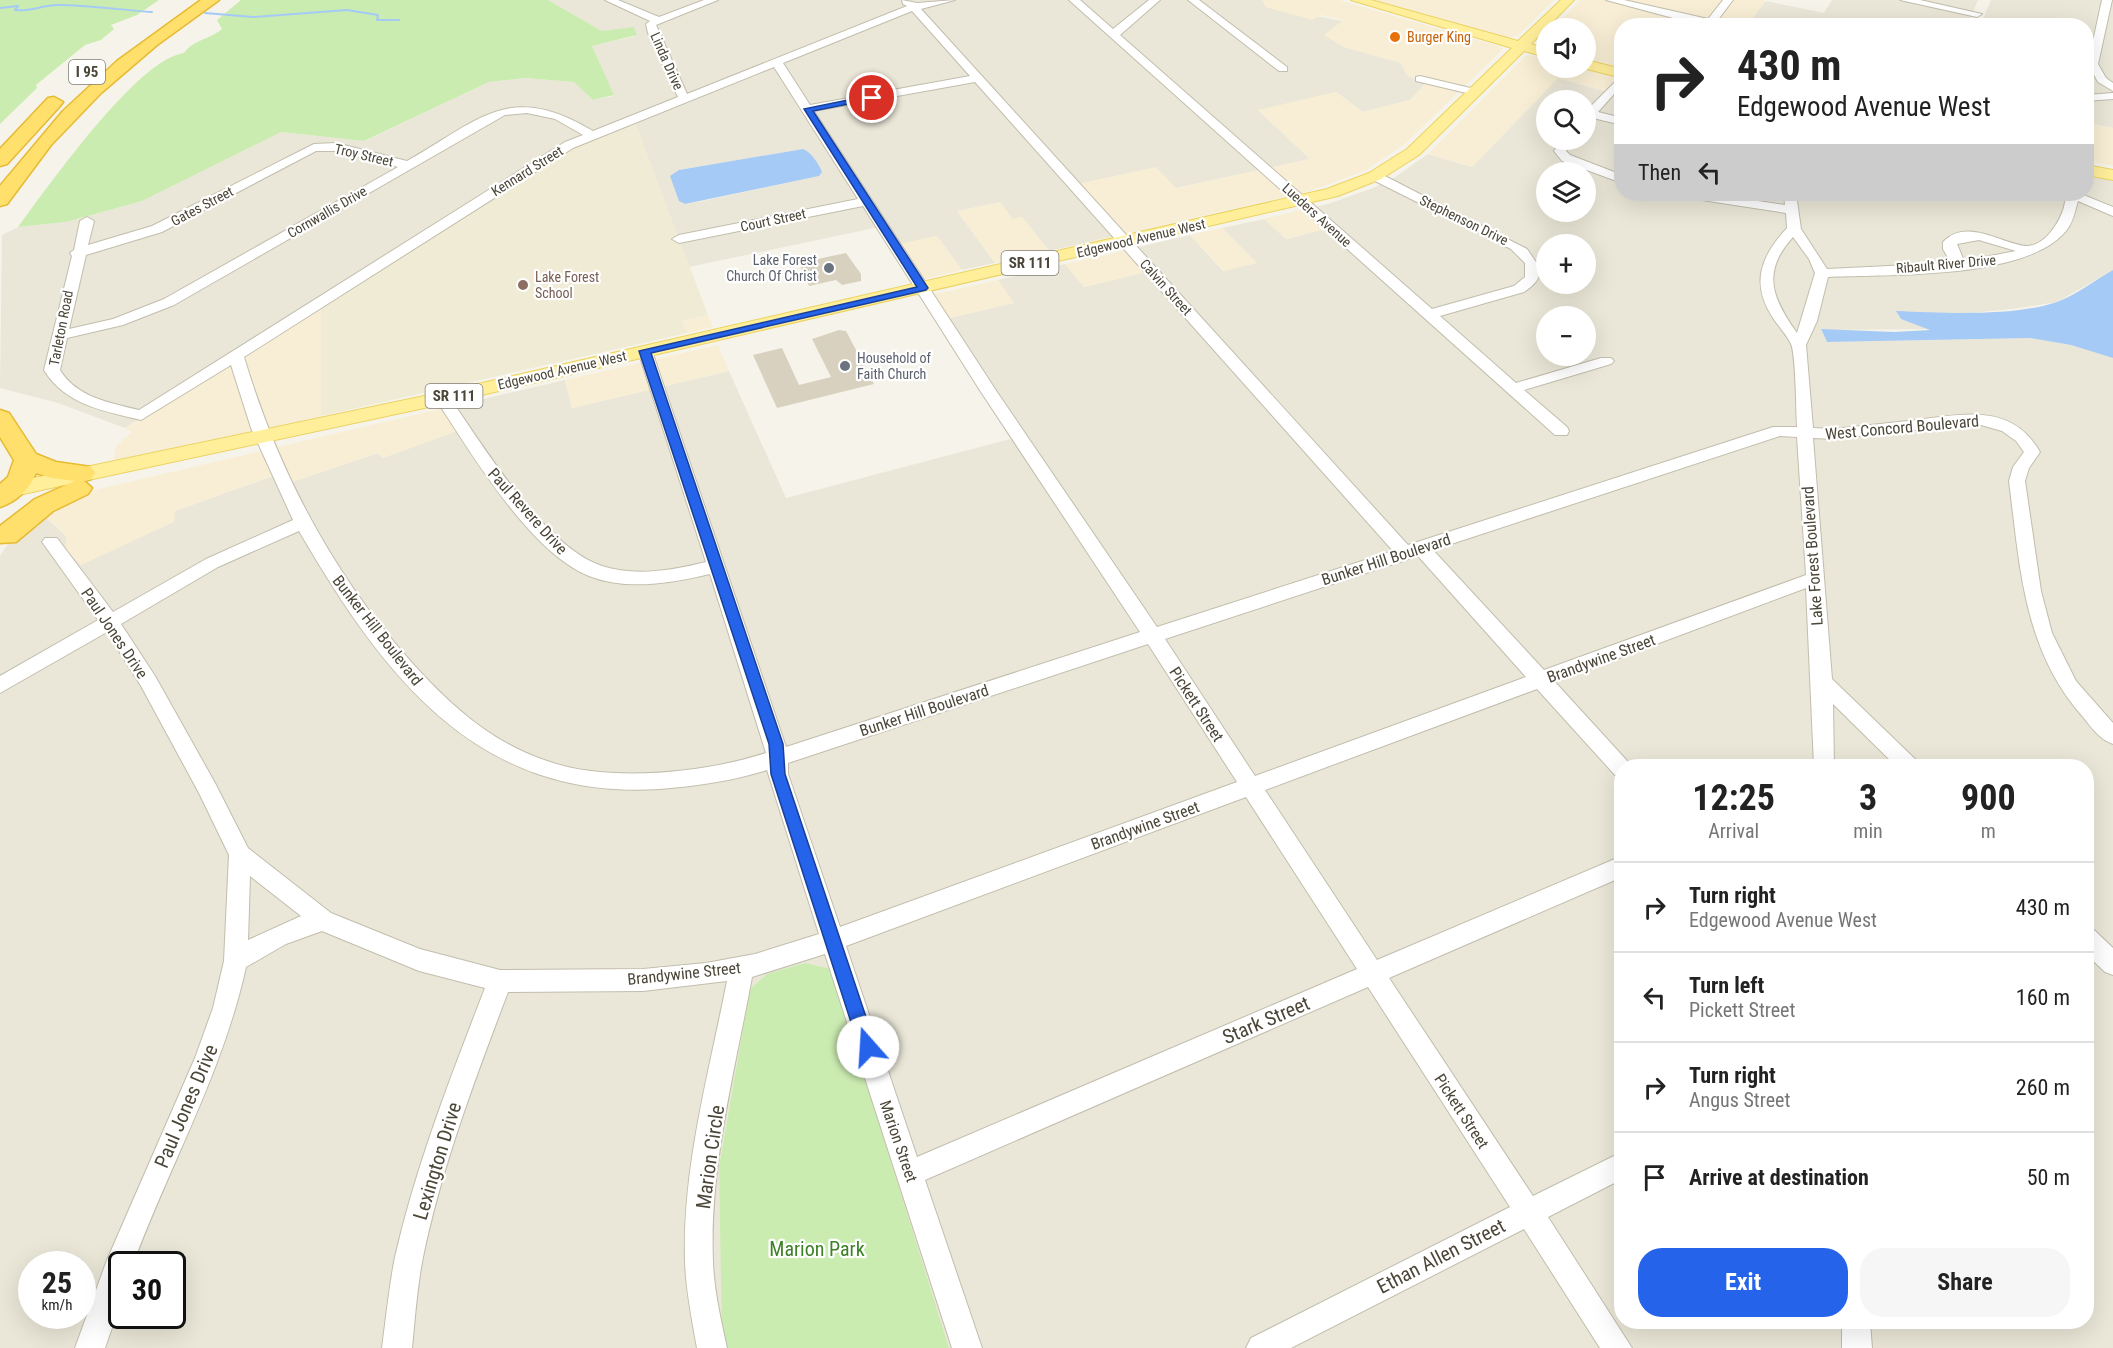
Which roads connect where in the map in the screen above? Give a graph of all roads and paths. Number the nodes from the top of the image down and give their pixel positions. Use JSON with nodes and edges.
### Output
{"nodes":[{"id":1,"x":188,"y":0,"type":"edge"},
{"id":2,"x":211,"y":0,"type":"edge"},
{"id":3,"x":610,"y":0,"type":"edge"},
{"id":4,"x":713,"y":0,"type":"edge"},
{"id":5,"x":900,"y":0,"type":"edge"},
{"id":6,"x":950,"y":0,"type":"edge"},
{"id":7,"x":1074,"y":0,"type":"edge"},
{"id":8,"x":1155,"y":0,"type":"edge"},
{"id":9,"x":1193,"y":0,"type":"edge"},
{"id":10,"x":1357,"y":0,"type":"edge"},
{"id":11,"x":1568,"y":0,"type":"edge"},
{"id":12,"x":1611,"y":0,"type":"edge"},
{"id":13,"x":1728,"y":0,"type":"edge"},
{"id":14,"x":1905,"y":0,"type":"edge"},
{"id":15,"x":2107,"y":0,"type":"edge"},
{"id":16,"x":1982,"y":4,"type":"dead end"},
{"id":17,"x":916,"y":6,"type":"junction"},
{"id":18,"x":1977,"y":14,"type":"junction"},
{"id":19,"x":1684,"y":18,"type":"edge"},
{"id":20,"x":1714,"y":18,"type":"edge"},
{"id":21,"x":1975,"y":18,"type":"edge"},
{"id":22,"x":654,"y":22,"type":"junction"},
{"id":23,"x":1113,"y":34,"type":"junction"},
{"id":24,"x":2098,"y":42,"type":"junction"},
{"id":25,"x":2113,"y":42,"type":"edge"},
{"id":26,"x":1522,"y":46,"type":"junction"},
{"id":27,"x":1536,"y":50,"type":"edge"},
{"id":28,"x":2094,"y":57,"type":"edge"},
{"id":29,"x":102,"y":60,"type":"dead end"},
{"id":30,"x":776,"y":61,"type":"junction"},
{"id":31,"x":1596,"y":67,"type":"edge"},
{"id":32,"x":1284,"y":69,"type":"dead end"},
{"id":33,"x":2094,"y":69,"type":"edge"},
{"id":34,"x":1614,"y":73,"type":"edge"},
{"id":35,"x":977,"y":78,"type":"junction"},
{"id":36,"x":1420,"y":79,"type":"dead end"},
{"id":37,"x":1614,"y":85,"type":"edge"},
{"id":38,"x":70,"y":88,"type":"dead end"},
{"id":39,"x":2113,"y":88,"type":"edge"},
{"id":40,"x":1475,"y":92,"type":"junction"},
{"id":41,"x":2113,"y":96,"type":"edge"},
{"id":42,"x":2094,"y":97,"type":"edge"},
{"id":43,"x":683,"y":98,"type":"junction"},
{"id":44,"x":1596,"y":107,"type":"edge"},
{"id":45,"x":808,"y":109,"type":"junction"},
{"id":46,"x":1596,"y":117,"type":"edge"},
{"id":47,"x":1614,"y":121,"type":"edge"},
{"id":48,"x":591,"y":135,"type":"junction"},
{"id":49,"x":321,"y":147,"type":"joint"},
{"id":50,"x":1561,"y":150,"type":"edge"},
{"id":51,"x":0,"y":160,"type":"edge"},
{"id":52,"x":2094,"y":164,"type":"edge"},
{"id":53,"x":406,"y":165,"type":"junction"},
{"id":54,"x":2113,"y":168,"type":"edge"},
{"id":55,"x":2094,"y":171,"type":"edge"},
{"id":56,"x":1614,"y":175,"type":"edge"},
{"id":57,"x":2113,"y":175,"type":"edge"},
{"id":58,"x":1375,"y":176,"type":"junction"},
{"id":59,"x":0,"y":200,"type":"edge"},
{"id":60,"x":867,"y":201,"type":"junction"},
{"id":61,"x":1733,"y":201,"type":"edge"},
{"id":62,"x":1790,"y":201,"type":"edge"},
{"id":63,"x":2070,"y":201,"type":"edge"},
{"id":64,"x":2088,"y":201,"type":"edge"},
{"id":65,"x":1301,"y":202,"type":"junction"},
{"id":66,"x":1790,"y":210,"type":"junction"},
{"id":67,"x":2113,"y":212,"type":"edge"},
{"id":68,"x":87,"y":220,"type":"dead end"},
{"id":69,"x":1794,"y":229,"type":"junction"},
{"id":70,"x":679,"y":239,"type":"dead end"},
{"id":71,"x":1125,"y":242,"type":"junction"},
{"id":72,"x":2028,"y":250,"type":"junction"},
{"id":73,"x":77,"y":253,"type":"junction"},
{"id":74,"x":1959,"y":265,"type":"junction"},
{"id":75,"x":1821,"y":273,"type":"junction"},
{"id":76,"x":923,"y":288,"type":"junction"},
{"id":77,"x":1430,"y":314,"type":"junction"},
{"id":78,"x":58,"y":336,"type":"junction"},
{"id":79,"x":1799,"y":345,"type":"junction"},
{"id":80,"x":645,"y":351,"type":"junction"},
{"id":81,"x":236,"y":355,"type":"junction"},
{"id":82,"x":1606,"y":361,"type":"dead end"},
{"id":83,"x":1514,"y":388,"type":"junction"},
{"id":84,"x":443,"y":398,"type":"junction"},
{"id":85,"x":141,"y":415,"type":"joint"},
{"id":86,"x":0,"y":418,"type":"edge"},
{"id":87,"x":1561,"y":431,"type":"dead end"},
{"id":88,"x":1805,"y":434,"type":"junction"},
{"id":89,"x":264,"y":438,"type":"junction"},
{"id":90,"x":27,"y":460,"type":"junction"},
{"id":91,"x":80,"y":481,"type":"junction"},
{"id":92,"x":4,"y":498,"type":"edge"},
{"id":93,"x":302,"y":523,"type":"junction"},
{"id":94,"x":3,"y":539,"type":"edge"},
{"id":95,"x":51,"y":542,"type":"dead end"},
{"id":96,"x":1412,"y":551,"type":"junction"},
{"id":97,"x":716,"y":566,"type":"junction"},
{"id":98,"x":1813,"y":579,"type":"junction"},
{"id":99,"x":110,"y":622,"type":"junction"},
{"id":100,"x":1152,"y":635,"type":"junction"},
{"id":101,"x":1541,"y":680,"type":"junction"},
{"id":102,"x":1822,"y":682,"type":"junction"},
{"id":103,"x":0,"y":685,"type":"edge"},
{"id":104,"x":2113,"y":736,"type":"edge"},
{"id":105,"x":777,"y":758,"type":"junction"},
{"id":106,"x":1824,"y":759,"type":"edge"},
{"id":107,"x":1902,"y":759,"type":"edge"},
{"id":108,"x":1614,"y":760,"type":"edge"},
{"id":109,"x":1250,"y":787,"type":"junction"},
{"id":110,"x":240,"y":855,"type":"junction"},
{"id":111,"x":1614,"y":869,"type":"edge"},
{"id":112,"x":323,"y":920,"type":"junction"},
{"id":113,"x":832,"y":941,"type":"junction"},
{"id":114,"x":2094,"y":947,"type":"edge"},
{"id":115,"x":236,"y":961,"type":"junction"},
{"id":116,"x":742,"y":967,"type":"junction"},
{"id":117,"x":2111,"y":967,"type":"edge"},
{"id":118,"x":460,"y":971,"type":"joint"},
{"id":119,"x":1373,"y":974,"type":"junction"},
{"id":120,"x":500,"y":981,"type":"junction"},
{"id":121,"x":1614,"y":1169,"type":"edge"},
{"id":122,"x":911,"y":1173,"type":"junction"},
{"id":123,"x":1527,"y":1211,"type":"junction"},
{"id":124,"x":1856,"y":1329,"type":"edge"},
{"id":125,"x":90,"y":1348,"type":"edge"},
{"id":126,"x":397,"y":1348,"type":"edge"},
{"id":127,"x":712,"y":1348,"type":"edge"},
{"id":128,"x":968,"y":1348,"type":"edge"},
{"id":129,"x":1261,"y":1348,"type":"edge"},
{"id":130,"x":1617,"y":1348,"type":"edge"},
{"id":131,"x":1857,"y":1348,"type":"edge"}],
"edges":[{"from":1,"to":29,"type":"highway","number":"I 95"},
{"from":2,"to":59,"type":"highway","number":"I 95"},
{"from":3,"to":22,"type":"street","name":"Linda Drive"},
{"from":4,"to":22,"type":"street"},
{"from":5,"to":17,"type":"street"},
{"from":6,"to":17,"type":"street","name":"Kennard Street"},
{"from":7,"to":23,"type":"street","name":"Lueders Avenue"},
{"from":8,"to":23,"type":"street"},
{"from":9,"to":32,"type":"street"},
{"from":10,"to":26,"type":"main road"},
{"from":11,"to":26,"type":"main road","name":"Edgewood Avenue West","number":"SR 111"},
{"from":12,"to":19,"type":"street"},
{"from":13,"to":20,"type":"street"},
{"from":14,"to":18,"type":"street"},
{"from":15,"to":24,"type":"street"},
{"from":16,"to":18,"type":"street"},
{"from":17,"to":30,"type":"street","name":"Kennard Street"},
{"from":17,"to":35,"type":"street","name":"Calvin Street"},
{"from":18,"to":21,"type":"street"},
{"from":22,"to":43,"type":"street","name":"Linda Drive"},
{"from":23,"to":65,"type":"street","name":"Lueders Avenue"},
{"from":24,"to":25,"type":"street"},
{"from":24,"to":28,"type":"street"},
{"from":26,"to":27,"type":"main road"},
{"from":26,"to":40,"type":"main road","name":"Edgewood Avenue West","number":"SR 111"},
{"from":30,"to":43,"type":"street","name":"Kennard Street"},
{"from":30,"to":45,"type":"street","name":"Pickett Street"},
{"from":31,"to":34,"type":"main road"},
{"from":33,"to":39,"type":"street"},
{"from":35,"to":45,"type":"street"},
{"from":35,"to":71,"type":"street","name":"Calvin Street"},
{"from":36,"to":40,"type":"street"},
{"from":37,"to":44,"type":"street"},
{"from":38,"to":51,"type":"highway","number":"I 95"},
{"from":40,"to":58,"type":"main road","name":"Edgewood Avenue West","number":"SR 111"},
{"from":41,"to":42,"type":"street"},
{"from":43,"to":48,"type":"street","name":"Kennard Street"},
{"from":45,"to":60,"type":"street","name":"Pickett Street"},
{"from":46,"to":47,"type":"street"},
{"from":48,"to":53,"type":"street","name":"Cornwallis Drive"},
{"from":48,"to":81,"type":"street","name":"Kennard Street"},
{"from":49,"to":53,"type":"street","name":"Troy Street"},
{"from":49,"to":73,"type":"street","name":"Gates Street"},
{"from":50,"to":56,"type":"street"},
{"from":52,"to":54,"type":"main road"},
{"from":53,"to":78,"type":"street","name":"Cornwallis Drive"},
{"from":55,"to":57,"type":"main road"},
{"from":58,"to":65,"type":"main road","name":"Edgewood Avenue West","number":"SR 111"},
{"from":58,"to":77,"type":"street","name":"Stephenson Drive"},
{"from":60,"to":70,"type":"street","name":"Court Street"},
{"from":60,"to":76,"type":"street","name":"Pickett Street"},
{"from":61,"to":66,"type":"street"},
{"from":62,"to":66,"type":"street"},
{"from":63,"to":72,"type":"street","name":"Ribault River Drive"},
{"from":64,"to":67,"type":"street"},
{"from":65,"to":71,"type":"main road","name":"Edgewood Avenue West","number":"SR 111"},
{"from":65,"to":77,"type":"street","name":"Lueders Avenue"},
{"from":66,"to":69,"type":"street"},
{"from":68,"to":73,"type":"street","name":"Tarleton Road"},
{"from":69,"to":75,"type":"street"},
{"from":69,"to":79,"type":"street"},
{"from":71,"to":76,"type":"main road","name":"Edgewood Avenue West","number":"SR 111"},
{"from":71,"to":96,"type":"street","name":"Calvin Street"},
{"from":72,"to":74,"type":"street","name":"Ribault River Drive"},
{"from":72,"to":74,"type":"street"},
{"from":73,"to":78,"type":"street","name":"Tarleton Road"},
{"from":74,"to":75,"type":"street","name":"Ribault River Drive"},
{"from":75,"to":79,"type":"street","name":"Lake Forest Boulevard"},
{"from":76,"to":80,"type":"main road","name":"Edgewood Avenue West","number":"SR 111"},
{"from":76,"to":100,"type":"street","name":"Pickett Street"},
{"from":77,"to":83,"type":"street","name":"Lueders Avenue"},
{"from":78,"to":85,"type":"street","name":"Tarleton Road"},
{"from":79,"to":88,"type":"street","name":"Lake Forest Boulevard"},
{"from":80,"to":84,"type":"main road","name":"Edgewood Avenue West","number":"SR 111"},
{"from":80,"to":97,"type":"street","name":"Marion Street"},
{"from":81,"to":85,"type":"street","name":"Kennard Street"},
{"from":81,"to":89,"type":"street","name":"Bunker Hill Boulevard"},
{"from":82,"to":83,"type":"street"},
{"from":83,"to":87,"type":"street","name":"Lueders Avenue"},
{"from":84,"to":89,"type":"main road","name":"Edgewood Avenue West","number":"SR 111"},
{"from":84,"to":97,"type":"street","name":"Paul Revere Drive"},
{"from":86,"to":90,"type":"highway"},
{"from":88,"to":96,"type":"street","name":"Bunker Hill Boulevard"},
{"from":88,"to":98,"type":"street","name":"Lake Forest Boulevard"},
{"from":88,"to":104,"type":"street","name":"West Concord Boulevard"},
{"from":89,"to":91,"type":"main road","name":"Edgewood Avenue West","number":"SR 111"},
{"from":89,"to":93,"type":"street","name":"Bunker Hill Boulevard"},
{"from":90,"to":91,"type":"highway"},
{"from":90,"to":92,"type":"highway"},
{"from":91,"to":92,"type":"main road","name":"Edgewood Avenue West","number":"SR 111"},
{"from":91,"to":94,"type":"highway"},
{"from":92,"to":94,"type":"highway"},
{"from":93,"to":99,"type":"street"},
{"from":93,"to":105,"type":"street","name":"Bunker Hill Boulevard"},
{"from":95,"to":99,"type":"street","name":"Paul Jones Drive"},
{"from":96,"to":100,"type":"street","name":"Bunker Hill Boulevard"},
{"from":96,"to":101,"type":"street","name":"Calvin Street"},
{"from":97,"to":105,"type":"street","name":"Marion Street"},
{"from":98,"to":101,"type":"street","name":"Brandywine Street"},
{"from":98,"to":102,"type":"street","name":"Lake Forest Boulevard"},
{"from":99,"to":103,"type":"street"},
{"from":99,"to":110,"type":"street","name":"Paul Jones Drive"},
{"from":100,"to":105,"type":"street","name":"Bunker Hill Boulevard"},
{"from":100,"to":109,"type":"street","name":"Pickett Street"},
{"from":101,"to":108,"type":"street","name":"Calvin Street"},
{"from":101,"to":109,"type":"street","name":"Brandywine Street"},
{"from":102,"to":106,"type":"street","name":"Lake Forest Boulevard"},
{"from":102,"to":107,"type":"street"},
{"from":105,"to":113,"type":"street","name":"Marion Street"},
{"from":109,"to":113,"type":"street","name":"Brandywine Street"},
{"from":109,"to":119,"type":"street","name":"Pickett Street"},
{"from":110,"to":112,"type":"street","name":"Paul Jones Drive"},
{"from":110,"to":115,"type":"street","name":"Paul Jones Drive"},
{"from":111,"to":119,"type":"street","name":"Stark Street"},
{"from":112,"to":115,"type":"street"},
{"from":112,"to":118,"type":"street","name":"Paul Jones Drive"},
{"from":113,"to":116,"type":"street","name":"Brandywine Street"},
{"from":113,"to":122,"type":"street","name":"Marion Street"},
{"from":114,"to":117,"type":"street"},
{"from":115,"to":125,"type":"street","name":"Paul Jones Drive"},
{"from":116,"to":120,"type":"street","name":"Brandywine Street"},
{"from":116,"to":127,"type":"street","name":"Marion Circle"},
{"from":118,"to":120,"type":"street","name":"Brandywine Street"},
{"from":119,"to":122,"type":"street","name":"Stark Street"},
{"from":119,"to":123,"type":"street","name":"Pickett Street"},
{"from":120,"to":126,"type":"street","name":"Lexington Drive"},
{"from":121,"to":123,"type":"street","name":"Ethan Allen Street"},
{"from":122,"to":128,"type":"street","name":"Marion Street"},
{"from":123,"to":129,"type":"street","name":"Ethan Allen Street"},
{"from":123,"to":130,"type":"street","name":"Pickett Street"},
{"from":124,"to":131,"type":"street"}]}
